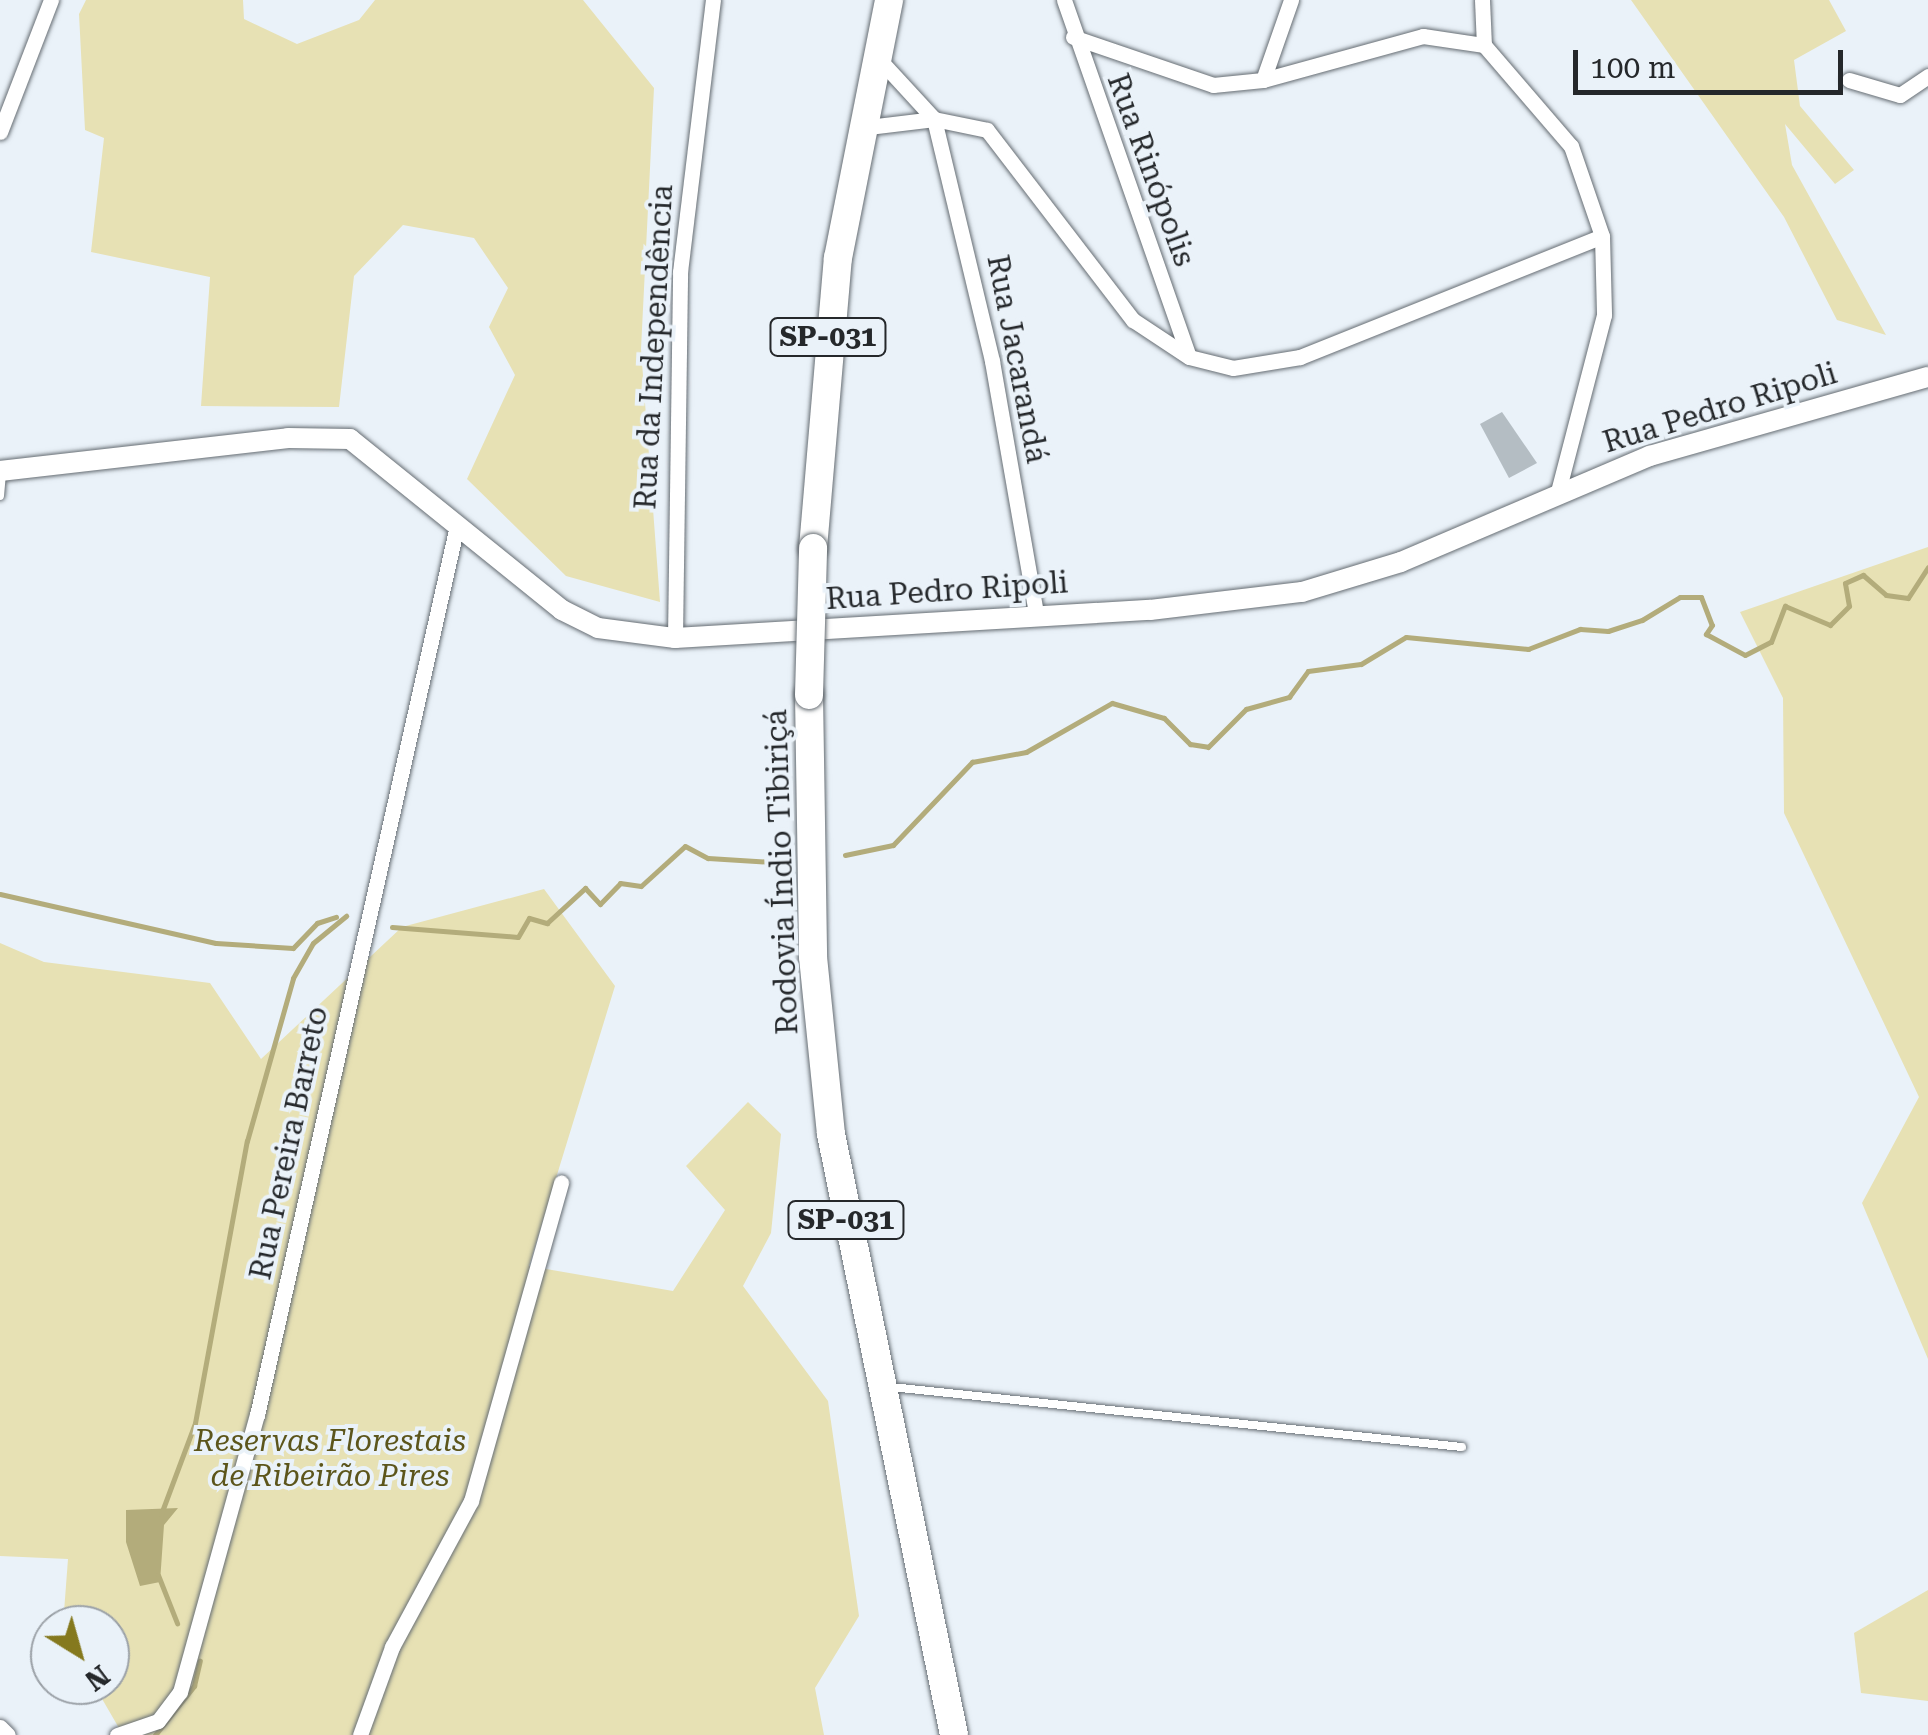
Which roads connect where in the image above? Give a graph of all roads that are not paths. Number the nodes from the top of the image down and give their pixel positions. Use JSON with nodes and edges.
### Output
{"nodes":[{"id":1,"x":50,"y":0,"type":"edge"},
{"id":2,"x":713,"y":0,"type":"edge"},
{"id":3,"x":889,"y":0,"type":"edge"},
{"id":4,"x":1064,"y":0,"type":"edge"},
{"id":5,"x":1291,"y":0,"type":"edge"},
{"id":6,"x":1482,"y":0,"type":"edge"},
{"id":7,"x":1073,"y":36,"type":"junction"},
{"id":8,"x":1484,"y":45,"type":"junction"},
{"id":9,"x":876,"y":55,"type":"junction"},
{"id":10,"x":1928,"y":76,"type":"edge"},
{"id":11,"x":1263,"y":80,"type":"junction"},
{"id":12,"x":1850,"y":80,"type":"dead end"},
{"id":13,"x":934,"y":119,"type":"junction"},
{"id":14,"x":860,"y":128,"type":"junction"},
{"id":15,"x":0,"y":132,"type":"edge"},
{"id":16,"x":1602,"y":236,"type":"junction"},
{"id":17,"x":1190,"y":357,"type":"junction"},
{"id":18,"x":1928,"y":377,"type":"edge"},
{"id":19,"x":1,"y":472,"type":"edge"},
{"id":20,"x":1557,"y":494,"type":"junction"},
{"id":21,"x":0,"y":496,"type":"edge"},
{"id":22,"x":457,"y":524,"type":"junction"},
{"id":23,"x":1036,"y":612,"type":"junction"},
{"id":24,"x":674,"y":638,"type":"junction"},
{"id":25,"x":561,"y":1182,"type":"dead end"},
{"id":26,"x":882,"y":1386,"type":"junction"},
{"id":27,"x":1462,"y":1448,"type":"dead end"},
{"id":28,"x":0,"y":1727,"type":"edge"},
{"id":29,"x":8,"y":1735,"type":"edge"},
{"id":30,"x":117,"y":1735,"type":"edge"},
{"id":31,"x":360,"y":1735,"type":"edge"},
{"id":32,"x":954,"y":1735,"type":"edge"}],
"edges":[{"from":1,"to":15,"type":"street"},
{"from":2,"to":24,"type":"street","name":"Rua da Independência"},
{"from":3,"to":9,"type":"highway","name":"Rodovia Índio Tibiriçá","number":"SP-031"},
{"from":4,"to":7,"type":"street","name":"Rua Rinópolis"},
{"from":5,"to":11,"type":"street"},
{"from":6,"to":8,"type":"street"},
{"from":7,"to":11,"type":"street"},
{"from":7,"to":17,"type":"street","name":"Rua Rinópolis"},
{"from":8,"to":11,"type":"street"},
{"from":8,"to":16,"type":"street"},
{"from":9,"to":13,"type":"street"},
{"from":9,"to":14,"type":"highway","name":"Rodovia Índio Tibiriçá","number":"SP-031"},
{"from":10,"to":12,"type":"street"},
{"from":13,"to":14,"type":"street"},
{"from":13,"to":17,"type":"street"},
{"from":13,"to":23,"type":"street","name":"Rua Jacarandá"},
{"from":14,"to":26,"type":"highway","name":"Rodovia Índio Tibiriçá","number":"SP-031","bridge":true},
{"from":16,"to":17,"type":"street"},
{"from":16,"to":20,"type":"street"},
{"from":18,"to":20,"type":"street","name":"Rua Pedro Ripoli"},
{"from":19,"to":21,"type":"lane"},
{"from":19,"to":22,"type":"street","name":"Rua Pedro Ripoli"},
{"from":20,"to":23,"type":"street","name":"Rua Pedro Ripoli"},
{"from":22,"to":24,"type":"street","name":"Rua Pedro Ripoli"},
{"from":22,"to":30,"type":"street","name":"Rua Pereira Barreto"},
{"from":23,"to":24,"type":"street","name":"Rua Pedro Ripoli"},
{"from":25,"to":31,"type":"street"},
{"from":26,"to":27,"type":"lane"},
{"from":26,"to":32,"type":"highway","name":"Rodovia Índio Tibiriçá","number":"SP-031"},
{"from":28,"to":29,"type":"street"}]}
